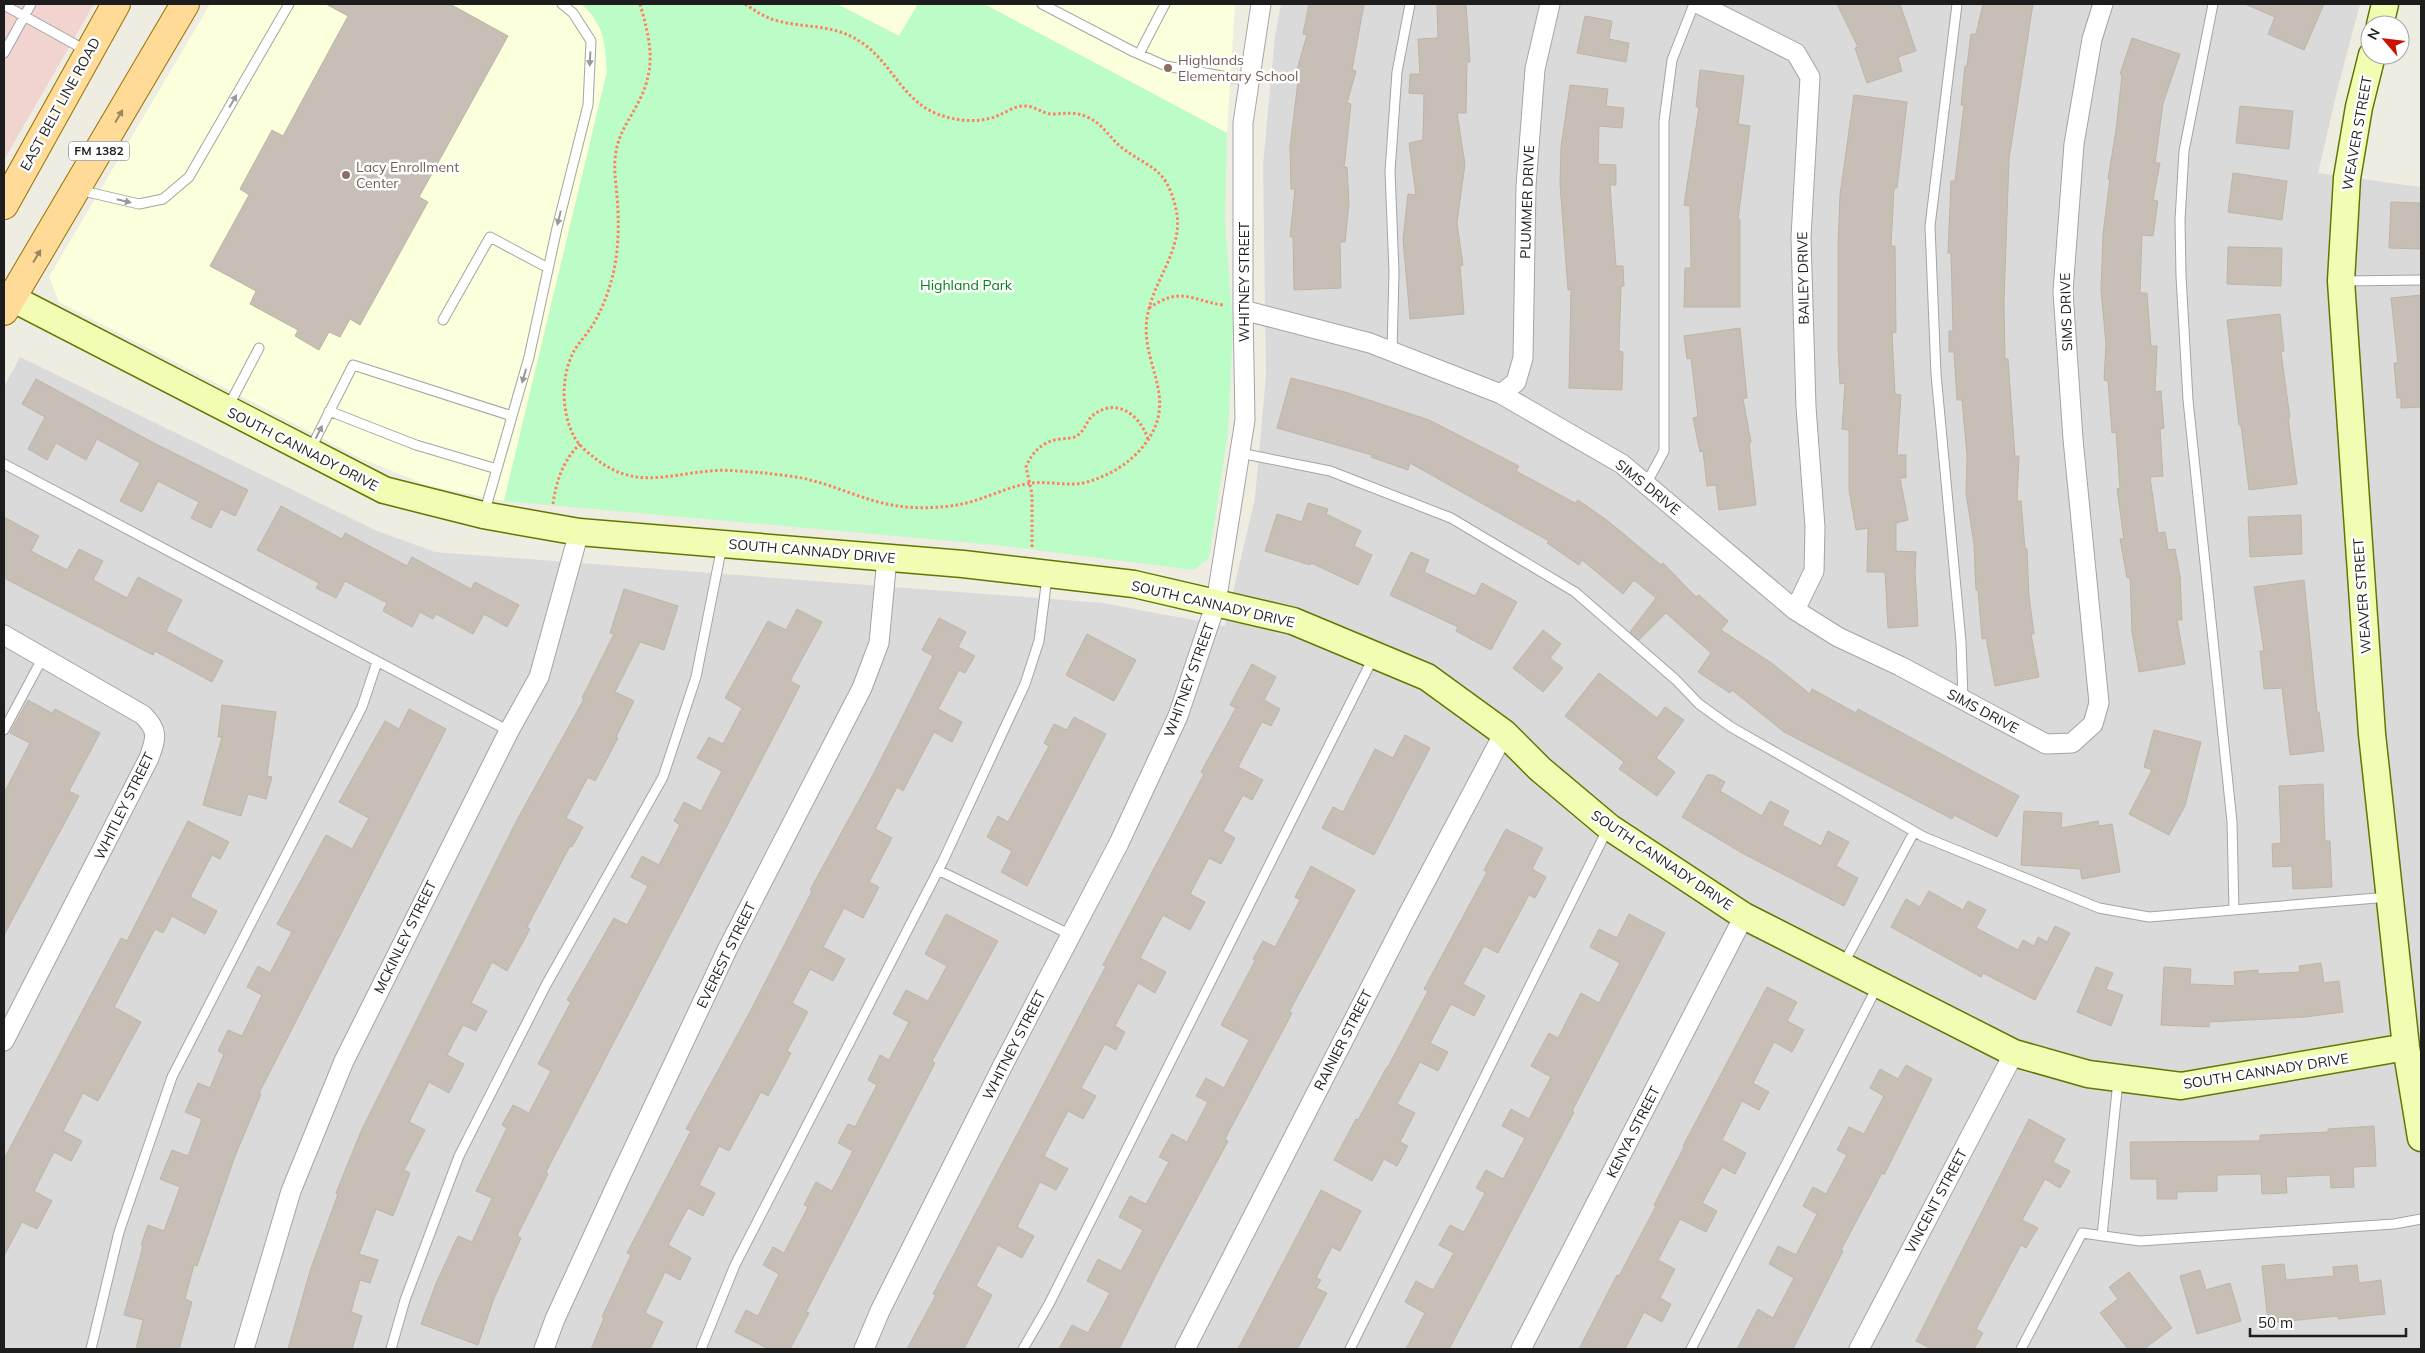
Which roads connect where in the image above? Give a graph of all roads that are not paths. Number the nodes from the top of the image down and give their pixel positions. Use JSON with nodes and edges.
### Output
{"nodes":[{"id":1,"x":31,"y":4,"type":"edge"},
{"id":2,"x":116,"y":4,"type":"edge"},
{"id":3,"x":185,"y":4,"type":"edge"},
{"id":4,"x":288,"y":4,"type":"edge"},
{"id":5,"x":562,"y":4,"type":"edge"},
{"id":6,"x":1042,"y":4,"type":"edge"},
{"id":7,"x":1164,"y":4,"type":"edge"},
{"id":8,"x":1260,"y":4,"type":"edge"},
{"id":9,"x":1410,"y":4,"type":"edge"},
{"id":10,"x":1550,"y":4,"type":"edge"},
{"id":11,"x":1694,"y":4,"type":"edge"},
{"id":12,"x":1699,"y":4,"type":"edge"},
{"id":13,"x":1957,"y":4,"type":"edge"},
{"id":14,"x":2103,"y":4,"type":"edge"},
{"id":15,"x":2213,"y":4,"type":"edge"},
{"id":16,"x":4,"y":5,"type":"edge"},
{"id":17,"x":24,"y":16,"type":"junction"},
{"id":18,"x":89,"y":52,"type":"junction"},
{"id":19,"x":4,"y":53,"type":"edge"},
{"id":20,"x":1139,"y":54,"type":"junction"},
{"id":21,"x":2370,"y":65,"type":"edge"},
{"id":22,"x":1250,"y":80,"type":"junction"},
{"id":23,"x":76,"y":189,"type":"junction"},
{"id":24,"x":4,"y":205,"type":"edge"},
{"id":25,"x":548,"y":268,"type":"junction"},
{"id":26,"x":2421,"y":280,"type":"edge"},
{"id":27,"x":2341,"y":281,"type":"junction"},
{"id":28,"x":6,"y":301,"type":"edge"},
{"id":29,"x":1243,"y":310,"type":"junction"},
{"id":30,"x":443,"y":320,"type":"dead end"},
{"id":31,"x":260,"y":348,"type":"dead end"},
{"id":32,"x":1392,"y":352,"type":"junction"},
{"id":33,"x":1502,"y":394,"type":"junction"},
{"id":34,"x":226,"y":410,"type":"junction"},
{"id":35,"x":330,"y":411,"type":"junction"},
{"id":36,"x":512,"y":416,"type":"junction"},
{"id":37,"x":309,"y":452,"type":"junction"},
{"id":38,"x":1240,"y":453,"type":"junction"},
{"id":39,"x":4,"y":464,"type":"edge"},
{"id":40,"x":497,"y":468,"type":"junction"},
{"id":41,"x":1646,"y":484,"type":"junction"},
{"id":42,"x":483,"y":515,"type":"junction"},
{"id":43,"x":579,"y":532,"type":"junction"},
{"id":44,"x":722,"y":543,"type":"junction"},
{"id":45,"x":887,"y":558,"type":"junction"},
{"id":46,"x":1047,"y":574,"type":"junction"},
{"id":47,"x":1216,"y":604,"type":"junction"},
{"id":48,"x":1795,"y":610,"type":"junction"},
{"id":49,"x":4,"y":635,"type":"edge"},
{"id":50,"x":1374,"y":655,"type":"junction"},
{"id":51,"x":43,"y":658,"type":"junction"},
{"id":52,"x":377,"y":662,"type":"junction"},
{"id":53,"x":1963,"y":700,"type":"junction"},
{"id":54,"x":4,"y":730,"type":"edge"},
{"id":55,"x":508,"y":730,"type":"junction"},
{"id":56,"x":1504,"y":733,"type":"junction"},
{"id":57,"x":1608,"y":827,"type":"junction"},
{"id":58,"x":1914,"y":832,"type":"junction"},
{"id":59,"x":938,"y":870,"type":"junction"},
{"id":60,"x":2391,"y":896,"type":"junction"},
{"id":61,"x":2234,"y":910,"type":"junction"},
{"id":62,"x":1744,"y":916,"type":"junction"},
{"id":63,"x":1071,"y":935,"type":"junction"},
{"id":64,"x":1843,"y":966,"type":"junction"},
{"id":65,"x":1879,"y":984,"type":"junction"},
{"id":66,"x":4,"y":1041,"type":"edge"},
{"id":67,"x":2414,"y":1046,"type":"edge"},
{"id":68,"x":2014,"y":1053,"type":"junction"},
{"id":69,"x":2118,"y":1078,"type":"junction"},
{"id":70,"x":2421,"y":1138,"type":"edge"},
{"id":71,"x":2421,"y":1219,"type":"edge"},
{"id":72,"x":2102,"y":1236,"type":"junction"},
{"id":73,"x":91,"y":1349,"type":"edge"},
{"id":74,"x":244,"y":1349,"type":"edge"},
{"id":75,"x":391,"y":1349,"type":"edge"},
{"id":76,"x":544,"y":1349,"type":"edge"},
{"id":77,"x":701,"y":1349,"type":"edge"},
{"id":78,"x":864,"y":1349,"type":"edge"},
{"id":79,"x":1023,"y":1349,"type":"edge"},
{"id":80,"x":1185,"y":1349,"type":"edge"},
{"id":81,"x":1350,"y":1349,"type":"edge"},
{"id":82,"x":1522,"y":1349,"type":"edge"},
{"id":83,"x":1691,"y":1349,"type":"edge"},
{"id":84,"x":1859,"y":1349,"type":"edge"},
{"id":85,"x":2021,"y":1349,"type":"edge"}],
"edges":[{"from":1,"to":17,"type":"lane"},
{"from":2,"to":18,"type":"main road","name":"EAST BELT LINE ROAD"},
{"from":23,"to":3,"type":"main road","number":"FM 1382","one_way":true},
{"from":23,"to":4,"type":"lane","one_way":true},
{"from":5,"to":25,"type":"lane","one_way":true},
{"from":6,"to":20,"type":"lane"},
{"from":7,"to":20,"type":"lane"},
{"from":8,"to":22,"type":"street","name":"WHITNEY STREET"},
{"from":9,"to":32,"type":"lane"},
{"from":10,"to":33,"type":"street","name":"PLUMMER DRIVE"},
{"from":11,"to":41,"type":"lane"},
{"from":12,"to":48,"type":"street","name":"BAILEY DRIVE"},
{"from":13,"to":53,"type":"lane"},
{"from":14,"to":53,"type":"street","name":"SIMS DRIVE"},
{"from":15,"to":61,"type":"lane"},
{"from":16,"to":17,"type":"lane"},
{"from":17,"to":18,"type":"lane"},
{"from":17,"to":19,"type":"lane"},
{"from":18,"to":24,"type":"main road","name":"EAST BELT LINE ROAD"},
{"from":20,"to":22,"type":"lane"},
{"from":21,"to":27,"type":"street","name":"WEAVER STREET"},
{"from":22,"to":29,"type":"street","name":"WHITNEY STREET"},
{"from":28,"to":23,"type":"main road","number":"FM 1382","one_way":true},
{"from":25,"to":30,"type":"lane"},
{"from":25,"to":36,"type":"lane","one_way":true},
{"from":26,"to":27,"type":"lane"},
{"from":27,"to":60,"type":"street","name":"WEAVER STREET"},
{"from":28,"to":34,"type":"street","name":"SOUTH CANNADY DRIVE"},
{"from":29,"to":32,"type":"street","name":"SIMS DRIVE"},
{"from":29,"to":38,"type":"street","name":"WHITNEY STREET"},
{"from":31,"to":34,"type":"lane"},
{"from":32,"to":33,"type":"street","name":"SIMS DRIVE"},
{"from":33,"to":41,"type":"street","name":"SIMS DRIVE"},
{"from":34,"to":37,"type":"street","name":"SOUTH CANNADY DRIVE"},
{"from":35,"to":36,"type":"lane"},
{"from":37,"to":35,"type":"lane","one_way":true},
{"from":35,"to":40,"type":"lane"},
{"from":36,"to":40,"type":"lane"},
{"from":37,"to":42,"type":"street","name":"SOUTH CANNADY DRIVE"},
{"from":38,"to":47,"type":"street","name":"WHITNEY STREET"},
{"from":38,"to":58,"type":"lane"},
{"from":39,"to":52,"type":"lane"},
{"from":40,"to":42,"type":"lane"},
{"from":41,"to":48,"type":"street","name":"SIMS DRIVE"},
{"from":42,"to":43,"type":"street","name":"SOUTH CANNADY DRIVE"},
{"from":43,"to":44,"type":"street","name":"SOUTH CANNADY DRIVE"},
{"from":43,"to":55,"type":"street","name":"MCKINLEY STREET"},
{"from":44,"to":45,"type":"street","name":"SOUTH CANNADY DRIVE"},
{"from":44,"to":75,"type":"lane"},
{"from":45,"to":46,"type":"street","name":"SOUTH CANNADY DRIVE"},
{"from":45,"to":76,"type":"street","name":"EVEREST STREET"},
{"from":46,"to":47,"type":"street","name":"SOUTH CANNADY DRIVE"},
{"from":46,"to":59,"type":"lane"},
{"from":47,"to":50,"type":"street","name":"SOUTH CANNADY DRIVE"},
{"from":47,"to":63,"type":"street","name":"WHITNEY STREET"},
{"from":48,"to":53,"type":"street","name":"SIMS DRIVE"},
{"from":49,"to":51,"type":"street","name":"WHITLEY STREET"},
{"from":50,"to":56,"type":"street","name":"SOUTH CANNADY DRIVE"},
{"from":50,"to":79,"type":"lane"},
{"from":51,"to":54,"type":"lane"},
{"from":51,"to":66,"type":"street","name":"WHITLEY STREET"},
{"from":52,"to":55,"type":"lane"},
{"from":52,"to":73,"type":"lane"},
{"from":55,"to":74,"type":"street","name":"MCKINLEY STREET"},
{"from":56,"to":57,"type":"street","name":"SOUTH CANNADY DRIVE"},
{"from":56,"to":80,"type":"street","name":"RAINIER STREET"},
{"from":57,"to":62,"type":"street","name":"SOUTH CANNADY DRIVE"},
{"from":57,"to":81,"type":"lane"},
{"from":58,"to":61,"type":"lane"},
{"from":58,"to":64,"type":"lane"},
{"from":59,"to":63,"type":"lane"},
{"from":59,"to":77,"type":"lane"},
{"from":60,"to":61,"type":"lane"},
{"from":60,"to":67,"type":"street","name":"WEAVER STREET"},
{"from":62,"to":64,"type":"street","name":"SOUTH CANNADY DRIVE"},
{"from":62,"to":82,"type":"street","name":"KENYA STREET"},
{"from":63,"to":78,"type":"street","name":"WHITNEY STREET"},
{"from":64,"to":65,"type":"street","name":"SOUTH CANNADY DRIVE"},
{"from":65,"to":68,"type":"street","name":"SOUTH CANNADY DRIVE"},
{"from":65,"to":83,"type":"lane"},
{"from":67,"to":69,"type":"street","name":"SOUTH CANNADY DRIVE"},
{"from":67,"to":70,"type":"street","name":"WEAVER STREET"},
{"from":68,"to":69,"type":"street","name":"SOUTH CANNADY DRIVE"},
{"from":68,"to":84,"type":"street","name":"VINCENT STREET"},
{"from":69,"to":72,"type":"lane"},
{"from":71,"to":72,"type":"lane"},
{"from":72,"to":85,"type":"lane"}]}
